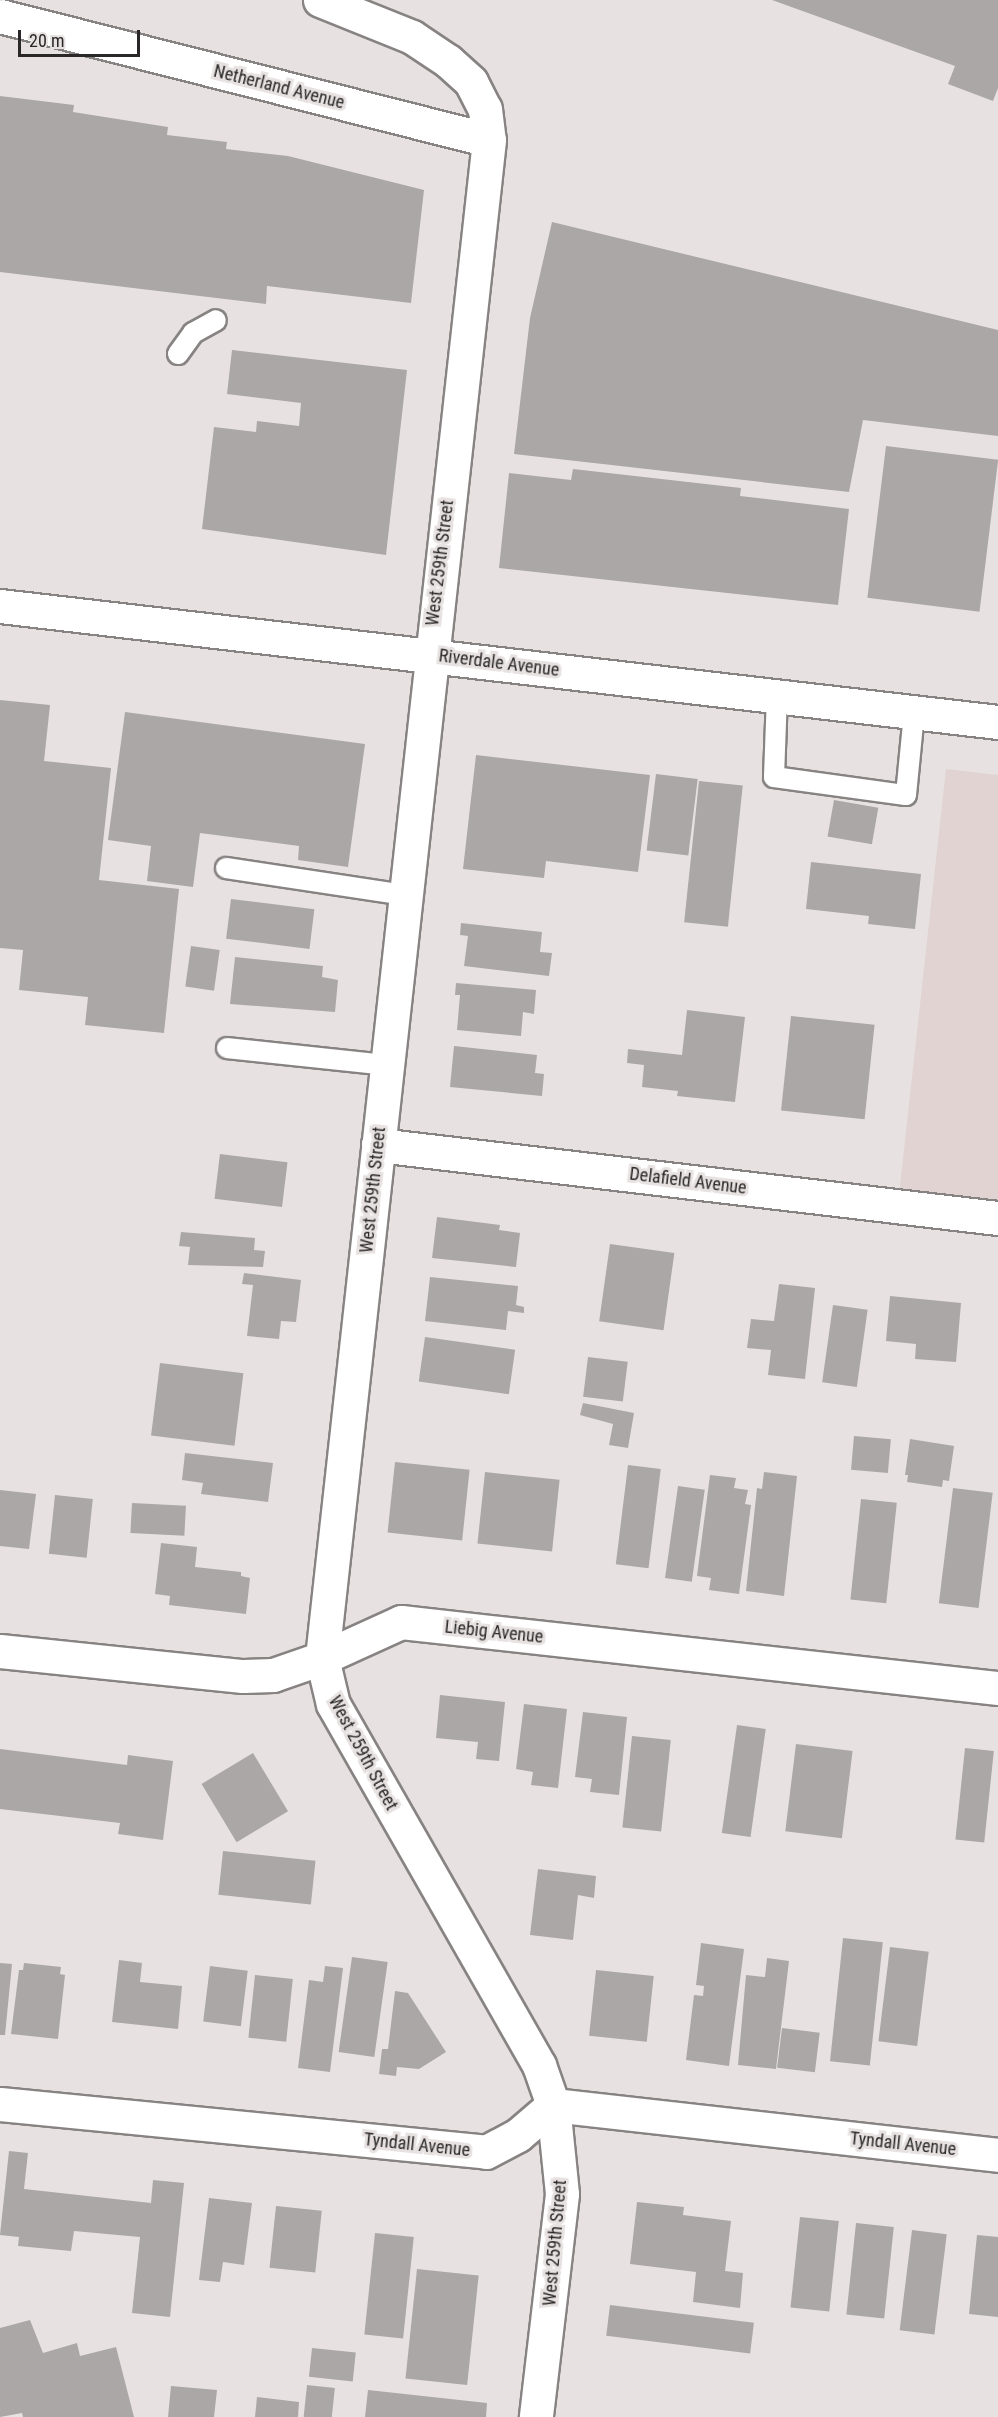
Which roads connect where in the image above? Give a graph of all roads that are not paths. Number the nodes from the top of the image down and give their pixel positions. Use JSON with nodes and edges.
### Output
{"nodes":[{"id":1,"x":320,"y":0,"type":"edge"},
{"id":2,"x":0,"y":16,"type":"edge"},
{"id":3,"x":489,"y":140,"type":"junction"},
{"id":4,"x":216,"y":320,"type":"dead end"},
{"id":5,"x":178,"y":354,"type":"dead end"},
{"id":6,"x":0,"y":606,"type":"edge"},
{"id":7,"x":430,"y":655,"type":"junction"},
{"id":8,"x":777,"y":696,"type":"junction"},
{"id":9,"x":914,"y":713,"type":"junction"},
{"id":10,"x":998,"y":722,"type":"edge"},
{"id":11,"x":226,"y":868,"type":"dead end"},
{"id":12,"x":404,"y":895,"type":"junction"},
{"id":13,"x":227,"y":1048,"type":"dead end"},
{"id":14,"x":387,"y":1065,"type":"junction"},
{"id":15,"x":378,"y":1145,"type":"junction"},
{"id":16,"x":998,"y":1218,"type":"edge"},
{"id":17,"x":0,"y":1651,"type":"edge"},
{"id":18,"x":322,"y":1658,"type":"junction"},
{"id":19,"x":998,"y":1688,"type":"edge"},
{"id":20,"x":0,"y":2104,"type":"edge"},
{"id":21,"x":553,"y":2104,"type":"junction"},
{"id":22,"x":998,"y":2155,"type":"edge"},
{"id":23,"x":536,"y":2417,"type":"edge"}],
"edges":[{"from":1,"to":3,"type":"street","name":"West 259th Street"},
{"from":2,"to":3,"type":"street","name":"Netherland Avenue"},
{"from":3,"to":7,"type":"street","name":"West 259th Street"},
{"from":4,"to":5,"type":"lane"},
{"from":6,"to":7,"type":"street","name":"Riverdale Avenue"},
{"from":7,"to":8,"type":"street","name":"Riverdale Avenue"},
{"from":7,"to":12,"type":"street","name":"West 259th Street"},
{"from":8,"to":9,"type":"street","name":"Riverdale Avenue"},
{"from":8,"to":9,"type":"lane"},
{"from":9,"to":10,"type":"street","name":"Riverdale Avenue"},
{"from":11,"to":12,"type":"lane"},
{"from":12,"to":14,"type":"street","name":"West 259th Street"},
{"from":13,"to":14,"type":"lane"},
{"from":14,"to":15,"type":"street","name":"West 259th Street"},
{"from":15,"to":16,"type":"street","name":"Delafield Avenue"},
{"from":15,"to":18,"type":"street","name":"West 259th Street"},
{"from":17,"to":18,"type":"street","name":"Liebig Avenue"},
{"from":18,"to":19,"type":"street","name":"Liebig Avenue"},
{"from":18,"to":21,"type":"street","name":"West 259th Street"},
{"from":20,"to":21,"type":"street","name":"Tyndall Avenue"},
{"from":21,"to":22,"type":"street","name":"Tyndall Avenue"},
{"from":21,"to":23,"type":"street","name":"West 259th Street"}]}
